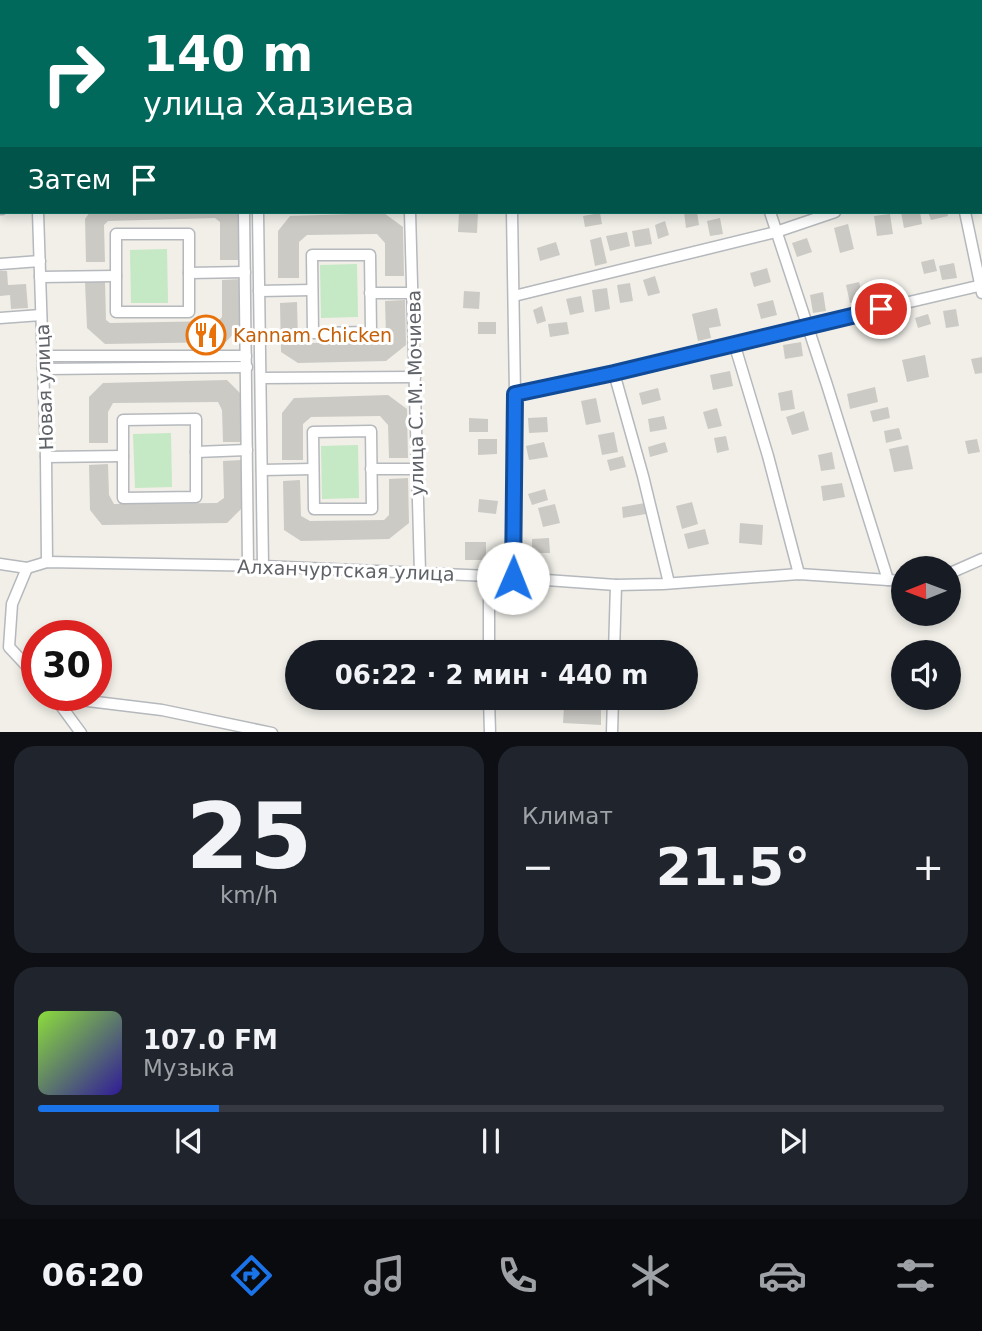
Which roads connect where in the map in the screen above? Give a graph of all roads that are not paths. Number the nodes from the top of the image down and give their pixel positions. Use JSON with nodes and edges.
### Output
{"nodes":[{"id":1,"x":38,"y":214,"type":"edge"},
{"id":2,"x":244,"y":214,"type":"edge"},
{"id":3,"x":258,"y":214,"type":"edge"},
{"id":4,"x":410,"y":214,"type":"edge"},
{"id":5,"x":512,"y":214,"type":"edge"},
{"id":6,"x":771,"y":214,"type":"edge"},
{"id":7,"x":829,"y":214,"type":"edge"},
{"id":8,"x":964,"y":214,"type":"edge"},
{"id":9,"x":776,"y":232,"type":"junction"},
{"id":10,"x":40,"y":261,"type":"junction"},
{"id":11,"x":0,"y":264,"type":"edge"},
{"id":12,"x":245,"y":272,"type":"junction"},
{"id":13,"x":189,"y":273,"type":"junction"},
{"id":14,"x":116,"y":276,"type":"junction"},
{"id":15,"x":40,"y":277,"type":"junction"},
{"id":16,"x":981,"y":288,"type":"edge"},
{"id":17,"x":312,"y":290,"type":"junction"},
{"id":18,"x":260,"y":291,"type":"junction"},
{"id":19,"x":370,"y":293,"type":"junction"},
{"id":20,"x":412,"y":293,"type":"junction"},
{"id":21,"x":514,"y":296,"type":"junction"},
{"id":22,"x":41,"y":315,"type":"junction"},
{"id":23,"x":0,"y":318,"type":"edge"},
{"id":24,"x":807,"y":326,"type":"junction"},
{"id":25,"x":734,"y":343,"type":"junction"},
{"id":26,"x":43,"y":356,"type":"junction"},
{"id":27,"x":246,"y":361,"type":"junction"},
{"id":28,"x":43,"y":369,"type":"junction"},
{"id":29,"x":614,"y":373,"type":"junction"},
{"id":30,"x":415,"y":377,"type":"junction"},
{"id":31,"x":261,"y":378,"type":"junction"},
{"id":32,"x":515,"y":394,"type":"junction"},
{"id":33,"x":247,"y":450,"type":"junction"},
{"id":34,"x":196,"y":452,"type":"junction"},
{"id":35,"x":123,"y":456,"type":"junction"},
{"id":36,"x":46,"y":457,"type":"junction"},
{"id":37,"x":313,"y":469,"type":"junction"},
{"id":38,"x":371,"y":469,"type":"junction"},
{"id":39,"x":417,"y":469,"type":"junction"},
{"id":40,"x":262,"y":470,"type":"junction"},
{"id":41,"x":982,"y":559,"type":"edge"},
{"id":42,"x":47,"y":562,"type":"junction"},
{"id":43,"x":0,"y":564,"type":"edge"},
{"id":44,"x":248,"y":566,"type":"junction"},
{"id":45,"x":263,"y":566,"type":"junction"},
{"id":46,"x":27,"y":568,"type":"junction"},
{"id":47,"x":961,"y":568,"type":"edge"},
{"id":48,"x":420,"y":573,"type":"junction"},
{"id":49,"x":799,"y":574,"type":"junction"},
{"id":50,"x":489,"y":576,"type":"junction"},
{"id":51,"x":513,"y":578,"type":"junction"},
{"id":52,"x":888,"y":580,"type":"joint"},
{"id":53,"x":669,"y":583,"type":"junction"},
{"id":54,"x":616,"y":585,"type":"junction"},
{"id":55,"x":489,"y":640,"type":"edge"},
{"id":56,"x":614,"y":640,"type":"edge"},
{"id":57,"x":21,"y":660,"type":"edge"},
{"id":58,"x":112,"y":704,"type":"edge"},
{"id":59,"x":489,"y":710,"type":"edge"},
{"id":60,"x":613,"y":710,"type":"edge"},
{"id":61,"x":65,"y":711,"type":"edge"},
{"id":62,"x":80,"y":732,"type":"edge"},
{"id":63,"x":267,"y":732,"type":"edge"},
{"id":64,"x":490,"y":732,"type":"edge"},
{"id":65,"x":612,"y":732,"type":"edge"}],
"edges":[{"from":1,"to":10,"type":"street","name":"Новая улица"},
{"from":2,"to":12,"type":"street"},
{"from":3,"to":18,"type":"street"},
{"from":4,"to":20,"type":"street","name":"улица С. М. Мочиева"},
{"from":5,"to":21,"type":"street"},
{"from":6,"to":9,"type":"street"},
{"from":7,"to":9,"type":"street"},
{"from":8,"to":16,"type":"street"},
{"from":9,"to":21,"type":"street"},
{"from":9,"to":24,"type":"street"},
{"from":10,"to":11,"type":"street"},
{"from":10,"to":15,"type":"street","name":"Новая улица"},
{"from":12,"to":13,"type":"street"},
{"from":12,"to":27,"type":"street"},
{"from":13,"to":14,"type":"street"},
{"from":13,"to":14,"type":"street"},
{"from":14,"to":15,"type":"street"},
{"from":15,"to":22,"type":"street","name":"Новая улица"},
{"from":16,"to":24,"type":"street"},
{"from":17,"to":18,"type":"street"},
{"from":17,"to":19,"type":"street"},
{"from":17,"to":19,"type":"street"},
{"from":18,"to":31,"type":"street"},
{"from":19,"to":20,"type":"street"},
{"from":20,"to":30,"type":"street","name":"улица С. М. Мочиева"},
{"from":21,"to":32,"type":"street"},
{"from":22,"to":23,"type":"street"},
{"from":22,"to":26,"type":"street","name":"Новая улица"},
{"from":24,"to":25,"type":"street"},
{"from":24,"to":52,"type":"street"},
{"from":25,"to":29,"type":"street"},
{"from":25,"to":49,"type":"street"},
{"from":26,"to":27,"type":"street"},
{"from":26,"to":28,"type":"street","name":"Новая улица"},
{"from":27,"to":28,"type":"street"},
{"from":27,"to":33,"type":"street"},
{"from":28,"to":36,"type":"street","name":"Новая улица"},
{"from":29,"to":32,"type":"street"},
{"from":29,"to":53,"type":"street"},
{"from":30,"to":31,"type":"street"},
{"from":30,"to":39,"type":"street","name":"улица С. М. Мочиева"},
{"from":31,"to":40,"type":"street"},
{"from":32,"to":51,"type":"street"},
{"from":33,"to":34,"type":"street"},
{"from":33,"to":44,"type":"street"},
{"from":34,"to":35,"type":"street"},
{"from":34,"to":35,"type":"street"},
{"from":35,"to":36,"type":"street"},
{"from":36,"to":42,"type":"street","name":"Новая улица"},
{"from":37,"to":38,"type":"street"},
{"from":37,"to":38,"type":"street"},
{"from":37,"to":40,"type":"street"},
{"from":38,"to":39,"type":"street"},
{"from":39,"to":48,"type":"street","name":"улица С. М. Мочиева"},
{"from":40,"to":45,"type":"street"},
{"from":41,"to":47,"type":"street"},
{"from":42,"to":44,"type":"street","name":"Алханчуртская улица"},
{"from":42,"to":46,"type":"street","name":"Алханчуртская улица"},
{"from":43,"to":46,"type":"street","name":"Алханчуртская улица"},
{"from":44,"to":45,"type":"street","name":"Алханчуртская улица"},
{"from":45,"to":48,"type":"street","name":"Алханчуртская улица"},
{"from":46,"to":57,"type":"street"},
{"from":48,"to":50,"type":"street","name":"Алханчуртская улица"},
{"from":49,"to":52,"type":"street","name":"Алханчуртская улица"},
{"from":49,"to":53,"type":"street","name":"Алханчуртская улица"},
{"from":50,"to":51,"type":"street","name":"Алханчуртская улица"},
{"from":50,"to":55,"type":"street"},
{"from":51,"to":54,"type":"street","name":"Алханчуртская улица"},
{"from":53,"to":54,"type":"street","name":"Алханчуртская улица"},
{"from":54,"to":56,"type":"street"},
{"from":58,"to":63,"type":"street"},
{"from":59,"to":64,"type":"street"},
{"from":60,"to":65,"type":"street"},
{"from":61,"to":62,"type":"street"}]}
